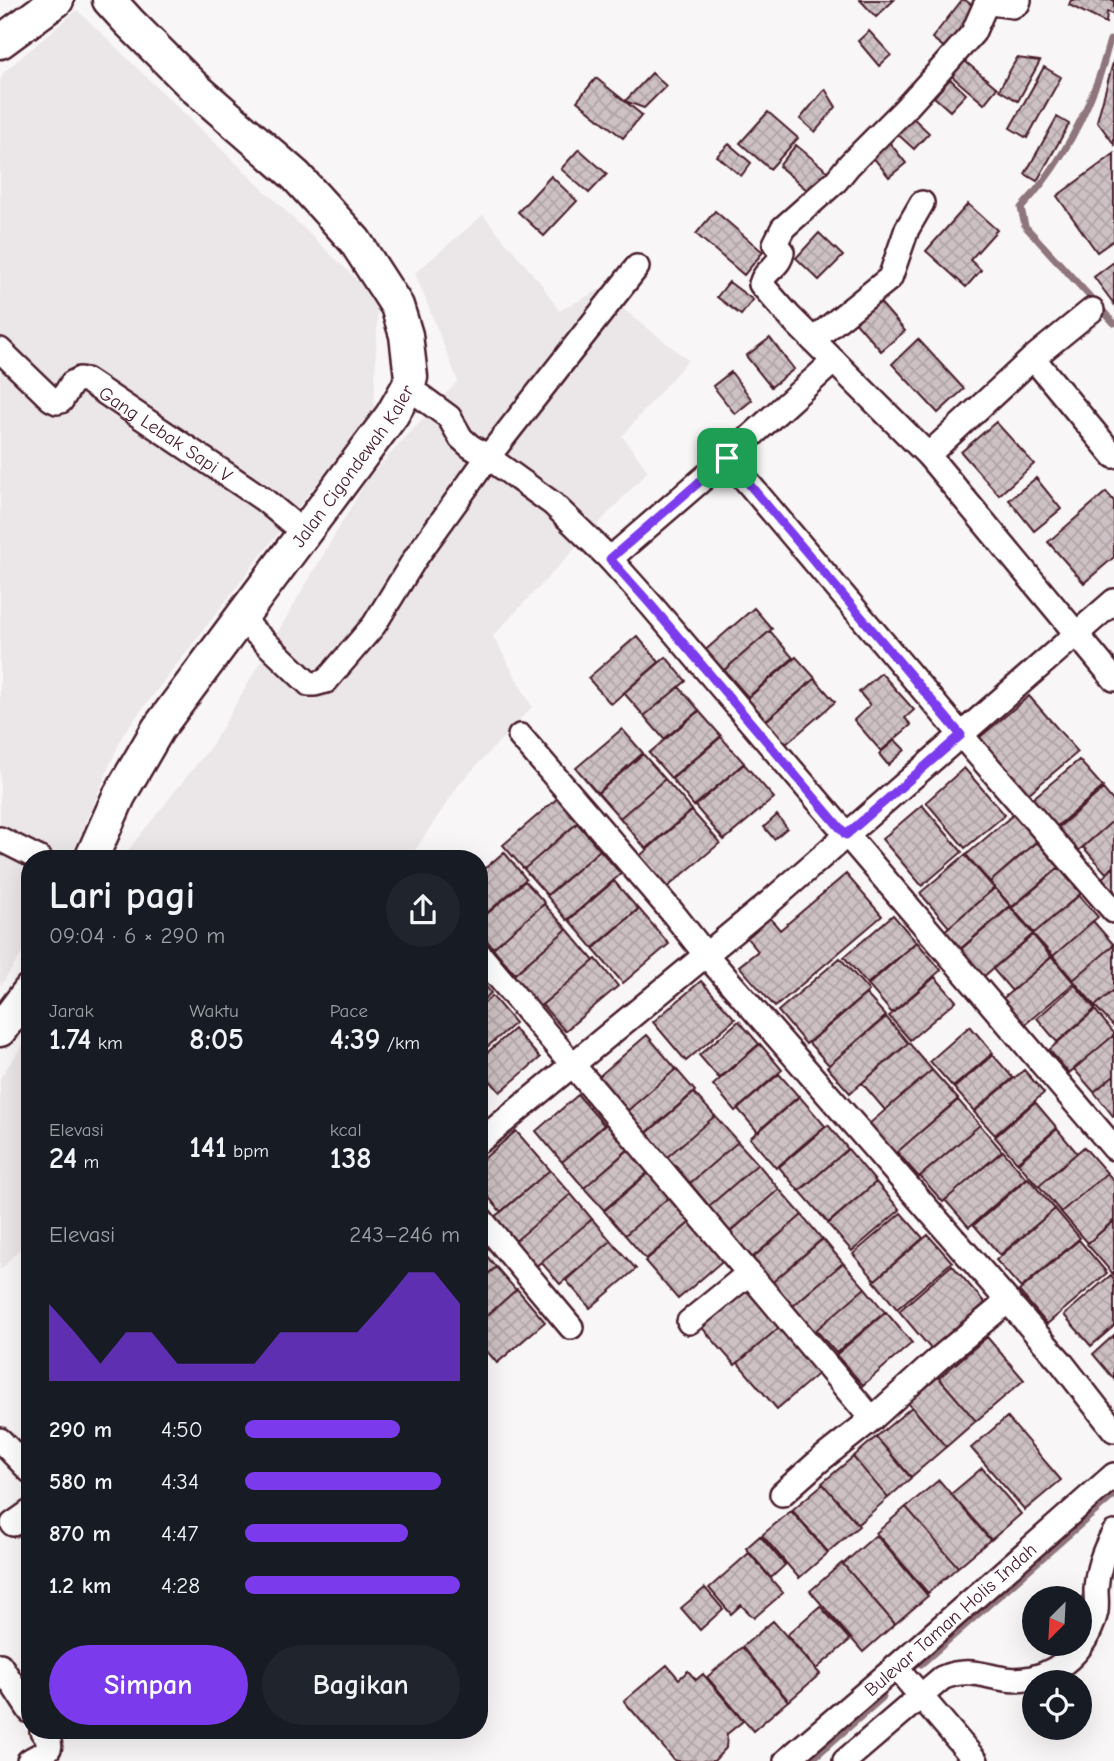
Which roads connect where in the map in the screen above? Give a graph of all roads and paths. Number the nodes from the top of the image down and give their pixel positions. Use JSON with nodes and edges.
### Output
{"nodes":[{"id":1,"x":57,"y":0,"type":"edge"},
{"id":2,"x":109,"y":0,"type":"edge"},
{"id":3,"x":1019,"y":0,"type":"edge"},
{"id":4,"x":0,"y":42,"type":"edge"},
{"id":5,"x":922,"y":203,"type":"dead end"},
{"id":6,"x":637,"y":267,"type":"dead end"},
{"id":7,"x":1092,"y":310,"type":"dead end"},
{"id":8,"x":813,"y":340,"type":"junction"},
{"id":9,"x":0,"y":350,"type":"edge"},
{"id":10,"x":1033,"y":358,"type":"junction"},
{"id":11,"x":834,"y":361,"type":"junction"},
{"id":12,"x":408,"y":387,"type":"junction"},
{"id":13,"x":928,"y":455,"type":"junction"},
{"id":14,"x":1114,"y":456,"type":"edge"},
{"id":15,"x":488,"y":457,"type":"junction"},
{"id":16,"x":727,"y":458,"type":"junction"},
{"id":17,"x":304,"y":533,"type":"junction"},
{"id":18,"x":610,"y":559,"type":"junction"},
{"id":19,"x":1114,"y":601,"type":"edge"},
{"id":20,"x":240,"y":618,"type":"junction"},
{"id":21,"x":1077,"y":636,"type":"junction"},
{"id":22,"x":1114,"y":679,"type":"edge"},
{"id":23,"x":961,"y":735,"type":"junction"},
{"id":24,"x":520,"y":736,"type":"dead end"},
{"id":25,"x":846,"y":835,"type":"junction"},
{"id":26,"x":0,"y":839,"type":"edge"},
{"id":27,"x":22,"y":850,"type":"edge"},
{"id":28,"x":95,"y":850,"type":"edge"},
{"id":29,"x":1114,"y":911,"type":"edge"},
{"id":30,"x":706,"y":955,"type":"junction"},
{"id":31,"x":488,"y":964,"type":"edge"},
{"id":32,"x":21,"y":1002,"type":"edge"},
{"id":33,"x":0,"y":1030,"type":"edge"},
{"id":34,"x":572,"y":1064,"type":"junction"},
{"id":35,"x":488,"y":1134,"type":"edge"},
{"id":36,"x":1114,"y":1148,"type":"edge"},
{"id":37,"x":488,"y":1228,"type":"edge"},
{"id":38,"x":749,"y":1273,"type":"junction"},
{"id":39,"x":1008,"y":1301,"type":"junction"},
{"id":40,"x":688,"y":1322,"type":"dead end"},
{"id":41,"x":571,"y":1327,"type":"dead end"},
{"id":42,"x":872,"y":1419,"type":"junction"},
{"id":43,"x":1114,"y":1430,"type":"edge"},
{"id":44,"x":0,"y":1440,"type":"edge"},
{"id":45,"x":21,"y":1462,"type":"edge"},
{"id":46,"x":1114,"y":1475,"type":"edge"},
{"id":47,"x":782,"y":1494,"type":"dead end"},
{"id":48,"x":1114,"y":1533,"type":"edge"},
{"id":49,"x":0,"y":1665,"type":"edge"},
{"id":50,"x":896,"y":1667,"type":"junction"},
{"id":51,"x":920,"y":1696,"type":"junction"},
{"id":52,"x":21,"y":1697,"type":"edge"},
{"id":53,"x":48,"y":1739,"type":"edge"},
{"id":54,"x":29,"y":1761,"type":"edge"},
{"id":55,"x":786,"y":1761,"type":"edge"},
{"id":56,"x":845,"y":1761,"type":"edge"},
{"id":57,"x":976,"y":1761,"type":"edge"}],
"edges":[{"from":1,"to":4,"type":"main road"},
{"from":2,"to":12,"type":"main road","name":"Jalan Cigondewah Kaler"},
{"from":3,"to":8,"type":"street"},
{"from":5,"to":8,"type":"street"},
{"from":6,"to":15,"type":"street"},
{"from":7,"to":10,"type":"street"},
{"from":8,"to":11,"type":"street"},
{"from":9,"to":17,"type":"street","name":"Gang Lebak Sapi V"},
{"from":10,"to":13,"type":"street"},
{"from":10,"to":14,"type":"street"},
{"from":11,"to":13,"type":"street"},
{"from":11,"to":16,"type":"street"},
{"from":12,"to":15,"type":"street"},
{"from":12,"to":17,"type":"main road","name":"Jalan Cigondewah Kaler"},
{"from":13,"to":21,"type":"street"},
{"from":15,"to":18,"type":"street"},
{"from":15,"to":20,"type":"street"},
{"from":16,"to":18,"type":"street"},
{"from":16,"to":23,"type":"street"},
{"from":17,"to":20,"type":"main road","name":"Jalan Cigondewah Kaler"},
{"from":18,"to":25,"type":"street"},
{"from":19,"to":21,"type":"street"},
{"from":20,"to":28,"type":"main road","name":"Jalan Cigondewah Kaler"},
{"from":21,"to":22,"type":"street"},
{"from":21,"to":23,"type":"street"},
{"from":23,"to":25,"type":"street"},
{"from":23,"to":29,"type":"street"},
{"from":24,"to":30,"type":"street"},
{"from":25,"to":30,"type":"street"},
{"from":25,"to":36,"type":"street"},
{"from":26,"to":27,"type":"street"},
{"from":30,"to":34,"type":"street"},
{"from":30,"to":39,"type":"street"},
{"from":31,"to":34,"type":"street"},
{"from":32,"to":33,"type":"main road"},
{"from":34,"to":35,"type":"street"},
{"from":34,"to":38,"type":"street"},
{"from":37,"to":41,"type":"street"},
{"from":38,"to":40,"type":"street"},
{"from":38,"to":42,"type":"street"},
{"from":39,"to":42,"type":"street"},
{"from":39,"to":43,"type":"street"},
{"from":42,"to":47,"type":"street"},
{"from":44,"to":45,"type":"street"},
{"from":46,"to":50,"type":"street","name":"Bulevar Taman Holis Indah"},
{"from":48,"to":51,"type":"street","name":"Bulevar Taman Holis Indah"},
{"from":49,"to":52,"type":"street"},
{"from":50,"to":51,"type":"street"},
{"from":50,"to":55,"type":"street","name":"Bulevar Taman Holis Indah"},
{"from":51,"to":56,"type":"street","name":"Bulevar Taman Holis Indah"},
{"from":51,"to":57,"type":"street"},
{"from":53,"to":54,"type":"street"}]}
